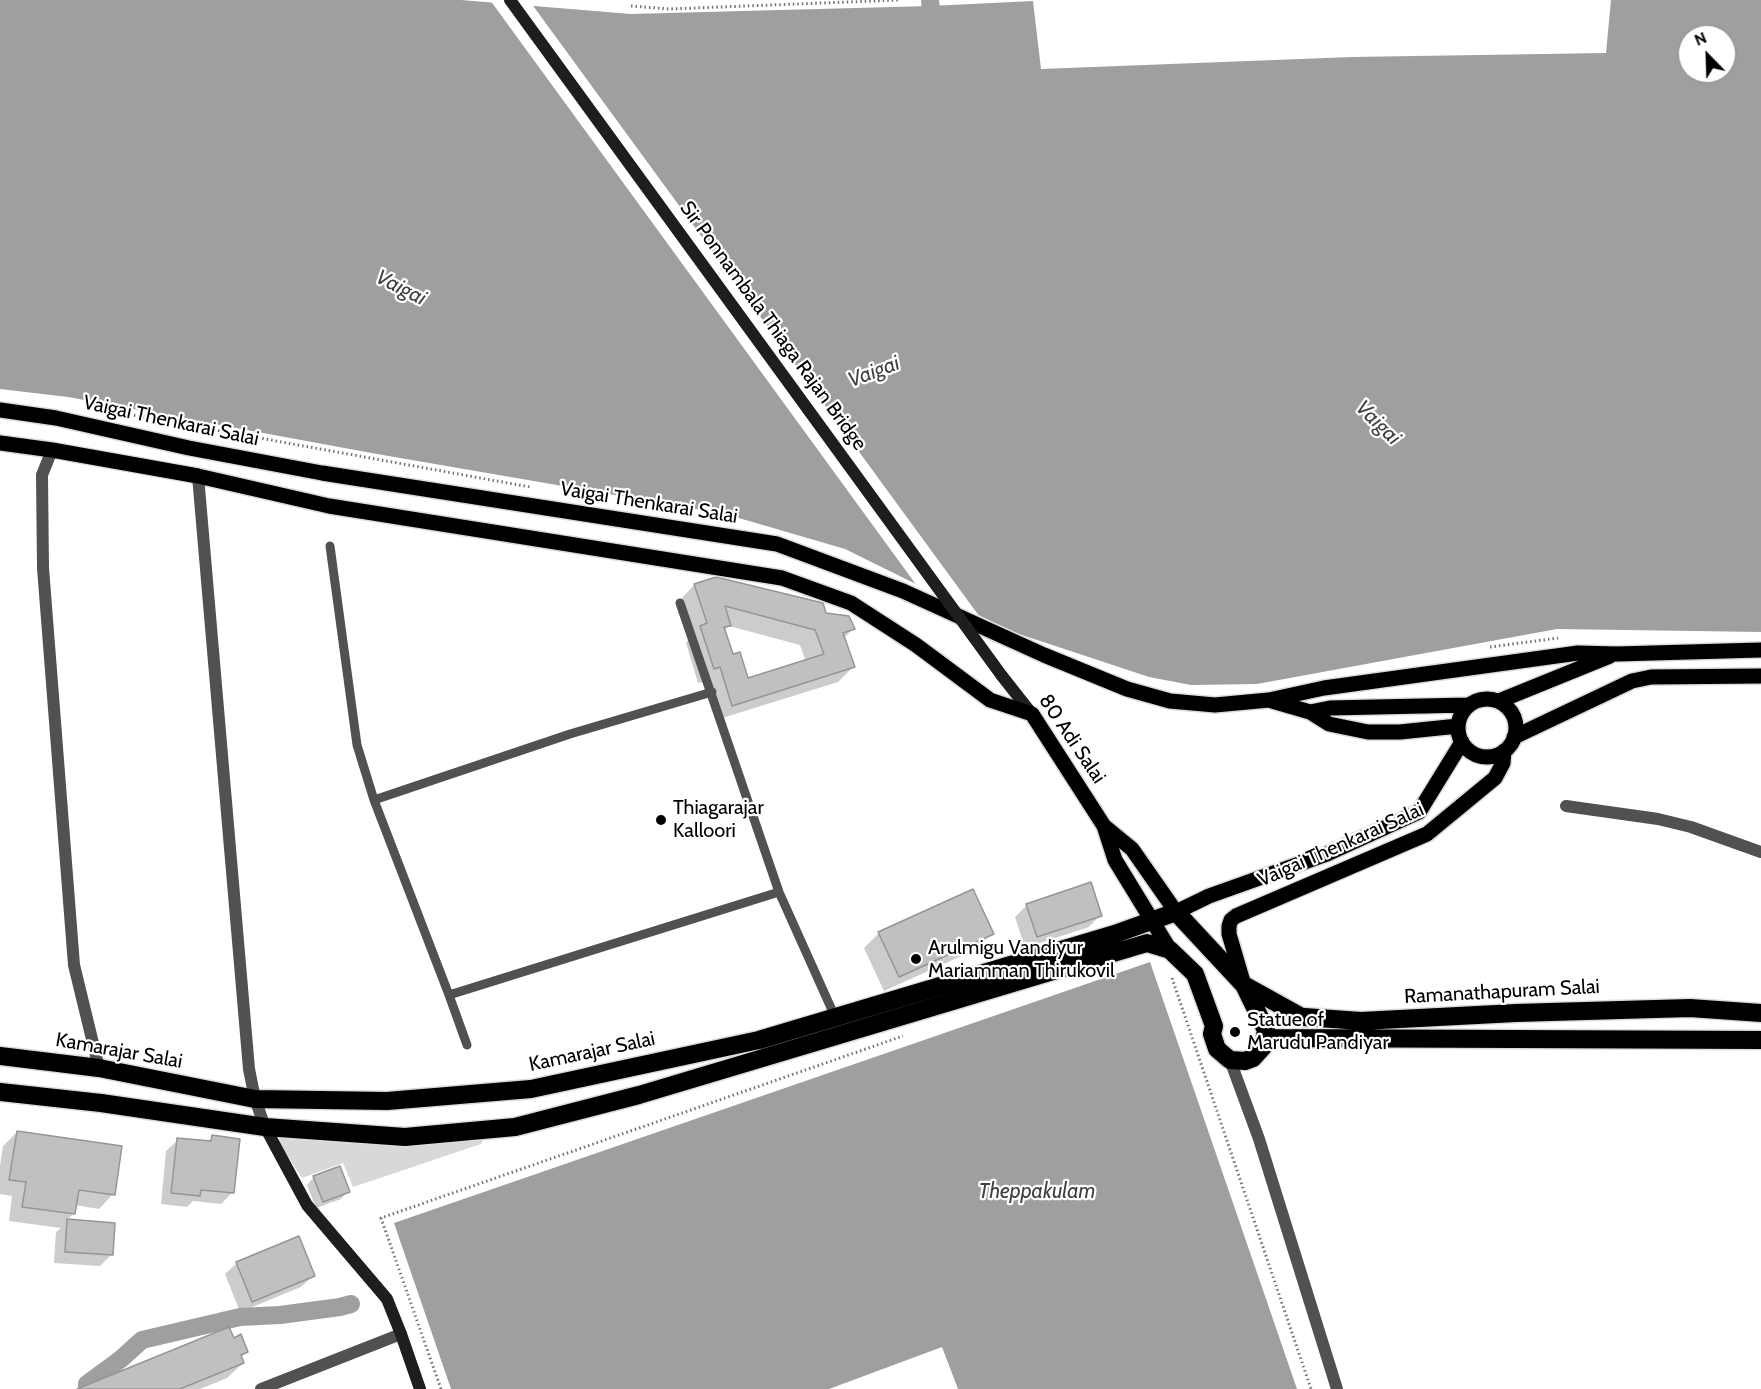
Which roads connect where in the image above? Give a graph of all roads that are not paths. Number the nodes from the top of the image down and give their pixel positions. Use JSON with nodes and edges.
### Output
{"nodes":[{"id":1,"x":510,"y":0,"type":"edge"},
{"id":2,"x":0,"y":410,"type":"edge"},
{"id":3,"x":0,"y":443,"type":"edge"},
{"id":4,"x":52,"y":450,"type":"junction"},
{"id":5,"x":198,"y":476,"type":"junction"},
{"id":6,"x":330,"y":546,"type":"dead end"},
{"id":7,"x":680,"y":603,"type":"dead end"},
{"id":8,"x":1761,"y":650,"type":"edge"},
{"id":9,"x":1617,"y":654,"type":"junction"},
{"id":10,"x":1002,"y":676,"type":"joint"},
{"id":11,"x":1761,"y":676,"type":"edge"},
{"id":12,"x":712,"y":692,"type":"junction"},
{"id":13,"x":1269,"y":700,"type":"junction"},
{"id":14,"x":1499,"y":701,"type":"junction"},
{"id":15,"x":1469,"y":705,"type":"junction"},
{"id":16,"x":1310,"y":712,"type":"junction"},
{"id":17,"x":1032,"y":714,"type":"junction"},
{"id":18,"x":1458,"y":726,"type":"junction"},
{"id":19,"x":1514,"y":737,"type":"junction"},
{"id":20,"x":1461,"y":742,"type":"junction"},
{"id":21,"x":1504,"y":751,"type":"junction"},
{"id":22,"x":374,"y":800,"type":"junction"},
{"id":23,"x":1566,"y":806,"type":"dead end"},
{"id":24,"x":1104,"y":826,"type":"junction"},
{"id":25,"x":1761,"y":852,"type":"edge"},
{"id":26,"x":779,"y":892,"type":"junction"},
{"id":27,"x":1176,"y":912,"type":"junction"},
{"id":28,"x":1152,"y":922,"type":"junction"},
{"id":29,"x":1170,"y":950,"type":"junction"},
{"id":30,"x":1244,"y":985,"type":"junction"},
{"id":31,"x":449,"y":995,"type":"junction"},
{"id":32,"x":1761,"y":1012,"type":"edge"},
{"id":33,"x":1259,"y":1014,"type":"junction"},
{"id":34,"x":1300,"y":1016,"type":"junction"},
{"id":35,"x":835,"y":1018,"type":"junction"},
{"id":36,"x":840,"y":1036,"type":"junction"},
{"id":37,"x":1266,"y":1038,"type":"junction"},
{"id":38,"x":1761,"y":1040,"type":"edge"},
{"id":39,"x":467,"y":1045,"type":"dead end"},
{"id":40,"x":0,"y":1056,"type":"edge"},
{"id":41,"x":1230,"y":1060,"type":"junction"},
{"id":42,"x":99,"y":1068,"type":"junction"},
{"id":43,"x":0,"y":1092,"type":"edge"},
{"id":44,"x":255,"y":1099,"type":"junction"},
{"id":45,"x":265,"y":1127,"type":"junction"},
{"id":46,"x":401,"y":1334,"type":"junction"},
{"id":47,"x":261,"y":1389,"type":"edge"},
{"id":48,"x":420,"y":1389,"type":"edge"},
{"id":49,"x":1337,"y":1389,"type":"edge"}],
"edges":[{"from":1,"to":10,"type":"main road","name":"Sir Ponnambala Thiaga Rajan Bridge","bridge":true},
{"from":2,"to":13,"type":"main road","name":"Vaigai Thenkarai Salai"},
{"from":3,"to":4,"type":"main road"},
{"from":4,"to":5,"type":"main road"},
{"from":4,"to":42,"type":"street"},
{"from":5,"to":17,"type":"main road"},
{"from":5,"to":44,"type":"street"},
{"from":6,"to":22,"type":"lane"},
{"from":7,"to":12,"type":"lane"},
{"from":8,"to":9,"type":"main road","name":"Vaigai Thenkarai Salai"},
{"from":9,"to":13,"type":"main road","name":"Vaigai Thenkarai Salai"},
{"from":9,"to":14,"type":"main road","name":"Vaigai Thenkarai Salai"},
{"from":10,"to":17,"type":"main road","name":"80 Adi Salai"},
{"from":11,"to":19,"type":"main road"},
{"from":12,"to":22,"type":"lane"},
{"from":12,"to":26,"type":"lane"},
{"from":13,"to":16,"type":"main road","name":"Vaigai Thenkarai Salai"},
{"from":14,"to":15,"type":"main road"},
{"from":14,"to":19,"type":"main road"},
{"from":15,"to":16,"type":"main road","name":"Vaigai Thenkarai Salai"},
{"from":15,"to":18,"type":"main road"},
{"from":16,"to":18,"type":"main road"},
{"from":17,"to":24,"type":"main road","name":"80 Adi Salai"},
{"from":18,"to":20,"type":"main road"},
{"from":19,"to":21,"type":"main road"},
{"from":20,"to":21,"type":"main road"},
{"from":20,"to":27,"type":"main road","name":"Vaigai Thenkarai Salai"},
{"from":21,"to":30,"type":"main road","name":"Vaigai Thenkarai Salai"},
{"from":22,"to":31,"type":"lane"},
{"from":23,"to":25,"type":"street"},
{"from":24,"to":27,"type":"main road","name":"80 Adi Salai"},
{"from":24,"to":28,"type":"main road","name":"80 Adi Salai"},
{"from":26,"to":31,"type":"lane"},
{"from":26,"to":35,"type":"lane"},
{"from":27,"to":28,"type":"highway","name":"Kamarajar Salai"},
{"from":27,"to":30,"type":"highway","name":"Ramanathapuram Salai"},
{"from":28,"to":29,"type":"main road","name":"80 Adi Salai"},
{"from":28,"to":35,"type":"highway","name":"Kamarajar Salai"},
{"from":29,"to":36,"type":"highway"},
{"from":29,"to":41,"type":"highway"},
{"from":30,"to":33,"type":"highway"},
{"from":30,"to":34,"type":"highway","name":"Ramanathapuram Salai"},
{"from":31,"to":39,"type":"lane"},
{"from":32,"to":34,"type":"highway","name":"Ramanathapuram Salai"},
{"from":33,"to":34,"type":"highway"},
{"from":33,"to":37,"type":"highway"},
{"from":35,"to":36,"type":"lane"},
{"from":35,"to":44,"type":"highway","name":"Kamarajar Salai"},
{"from":36,"to":45,"type":"highway"},
{"from":37,"to":38,"type":"highway"},
{"from":37,"to":41,"type":"highway"},
{"from":40,"to":42,"type":"highway","name":"Kamarajar Salai"},
{"from":41,"to":49,"type":"street"},
{"from":42,"to":44,"type":"highway","name":"Kamarajar Salai"},
{"from":43,"to":45,"type":"highway"},
{"from":44,"to":45,"type":"street"},
{"from":45,"to":46,"type":"main road"},
{"from":46,"to":47,"type":"street"},
{"from":46,"to":48,"type":"main road"}]}
